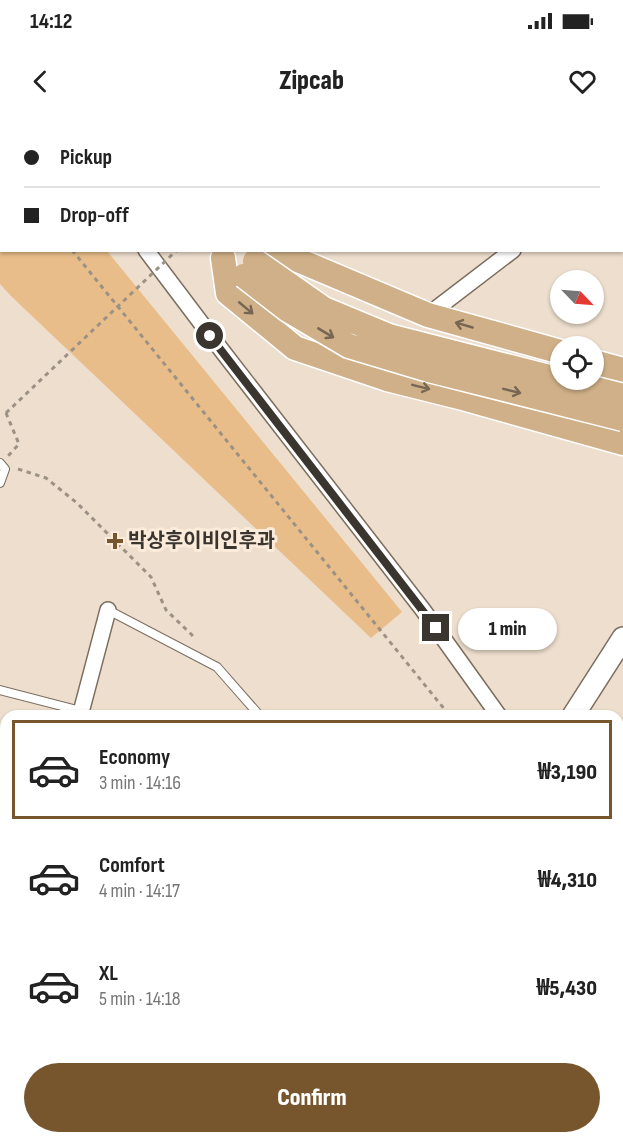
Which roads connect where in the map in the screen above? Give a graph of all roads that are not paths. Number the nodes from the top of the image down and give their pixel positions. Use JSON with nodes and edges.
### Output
{"nodes":[{"id":1,"x":148,"y":252,"type":"edge"},
{"id":2,"x":510,"y":252,"type":"edge"},
{"id":3,"x":243,"y":258,"type":"edge"},
{"id":4,"x":428,"y":315,"type":"junction"},
{"id":5,"x":550,"y":349,"type":"edge"},
{"id":6,"x":604,"y":364,"type":"edge"},
{"id":7,"x":623,"y":370,"type":"edge"},
{"id":8,"x":601,"y":390,"type":"edge"},
{"id":9,"x":623,"y":396,"type":"edge"},
{"id":10,"x":623,"y":419,"type":"edge"},
{"id":11,"x":574,"y":429,"type":"junction"},
{"id":12,"x":623,"y":443,"type":"edge"},
{"id":13,"x":2,"y":466,"type":"edge"},
{"id":14,"x":0,"y":483,"type":"edge"},
{"id":15,"x":108,"y":610,"type":"joint"},
{"id":16,"x":623,"y":638,"type":"edge"},
{"id":17,"x":0,"y":690,"type":"edge"},
{"id":18,"x":70,"y":710,"type":"edge"},
{"id":19,"x":82,"y":710,"type":"edge"},
{"id":20,"x":255,"y":710,"type":"edge"},
{"id":21,"x":495,"y":710,"type":"edge"},
{"id":22,"x":577,"y":710,"type":"edge"}],
"edges":[{"from":1,"to":21,"type":"street"},
{"from":2,"to":4,"type":"street"},
{"from":3,"to":4,"type":"main road"},
{"from":3,"to":9,"type":"main road","bridge":true},
{"from":3,"to":10,"type":"main road","one_way":true,"bridge":true},
{"from":3,"to":11,"type":"main road","one_way":true},
{"from":5,"to":4,"type":"main road","one_way":true},
{"from":6,"to":7,"type":"main road"},
{"from":8,"to":11,"type":"main road"},
{"from":11,"to":12,"type":"main road"},
{"from":13,"to":14,"type":"lane"},
{"from":15,"to":19,"type":"street"},
{"from":15,"to":20,"type":"lane"},
{"from":16,"to":22,"type":"main road"},
{"from":17,"to":18,"type":"lane"}]}
